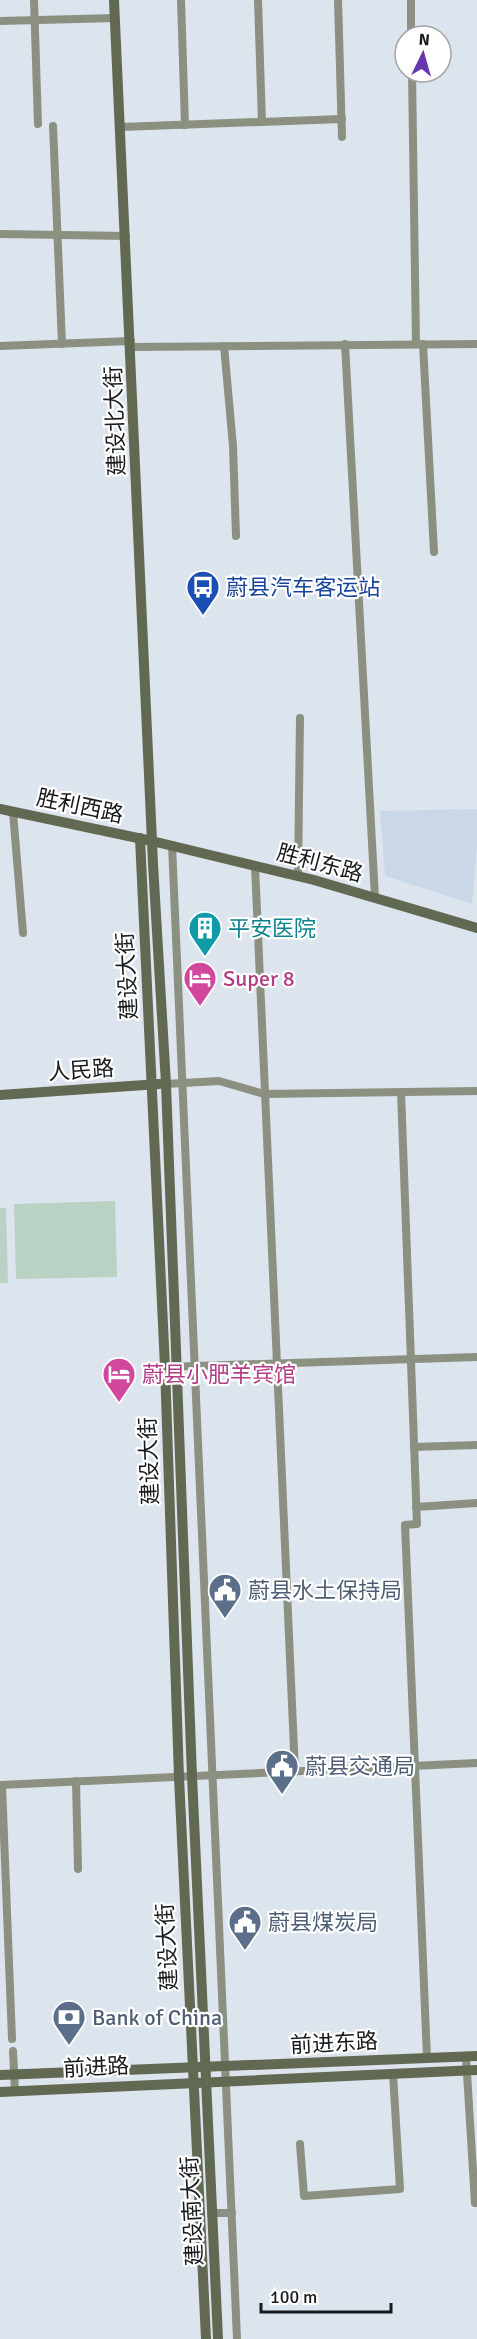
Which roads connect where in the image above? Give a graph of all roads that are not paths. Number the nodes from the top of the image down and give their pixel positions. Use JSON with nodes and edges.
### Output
{"nodes":[{"id":1,"x":34,"y":0,"type":"edge"},
{"id":2,"x":114,"y":0,"type":"edge"},
{"id":3,"x":181,"y":0,"type":"edge"},
{"id":4,"x":258,"y":0,"type":"edge"},
{"id":5,"x":338,"y":0,"type":"edge"},
{"id":6,"x":411,"y":0,"type":"edge"},
{"id":7,"x":115,"y":18,"type":"junction"},
{"id":8,"x":0,"y":21,"type":"edge"},
{"id":9,"x":35,"y":21,"type":"junction"},
{"id":10,"x":411,"y":24,"type":"edge"},
{"id":11,"x":412,"y":84,"type":"edge"},
{"id":12,"x":342,"y":119,"type":"junction"},
{"id":13,"x":262,"y":122,"type":"junction"},
{"id":14,"x":38,"y":124,"type":"dead end"},
{"id":15,"x":185,"y":125,"type":"junction"},
{"id":16,"x":53,"y":126,"type":"dead end"},
{"id":17,"x":121,"y":127,"type":"junction"},
{"id":18,"x":342,"y":137,"type":"dead end"},
{"id":19,"x":0,"y":234,"type":"edge"},
{"id":20,"x":58,"y":234,"type":"junction"},
{"id":21,"x":126,"y":236,"type":"junction"},
{"id":22,"x":63,"y":344,"type":"junction"},
{"id":23,"x":131,"y":344,"type":"junction"},
{"id":24,"x":345,"y":344,"type":"junction"},
{"id":25,"x":420,"y":344,"type":"junction"},
{"id":26,"x":477,"y":344,"type":"edge"},
{"id":27,"x":0,"y":346,"type":"edge"},
{"id":28,"x":224,"y":346,"type":"junction"},
{"id":29,"x":236,"y":536,"type":"dead end"},
{"id":30,"x":434,"y":552,"type":"dead end"},
{"id":31,"x":300,"y":718,"type":"dead end"},
{"id":32,"x":0,"y":809,"type":"edge"},
{"id":33,"x":13,"y":812,"type":"junction"},
{"id":34,"x":140,"y":838,"type":"junction"},
{"id":35,"x":152,"y":841,"type":"junction"},
{"id":36,"x":172,"y":845,"type":"junction"},
{"id":37,"x":255,"y":866,"type":"junction"},
{"id":38,"x":298,"y":876,"type":"junction"},
{"id":39,"x":375,"y":898,"type":"junction"},
{"id":40,"x":477,"y":928,"type":"edge"},
{"id":41,"x":23,"y":933,"type":"dead end"},
{"id":42,"x":181,"y":1083,"type":"junction"},
{"id":43,"x":152,"y":1084,"type":"junction"},
{"id":44,"x":166,"y":1084,"type":"junction"},
{"id":45,"x":477,"y":1091,"type":"edge"},
{"id":46,"x":400,"y":1092,"type":"junction"},
{"id":47,"x":264,"y":1094,"type":"junction"},
{"id":48,"x":0,"y":1095,"type":"edge"},
{"id":49,"x":477,"y":1357,"type":"edge"},
{"id":50,"x":411,"y":1359,"type":"junction"},
{"id":51,"x":278,"y":1364,"type":"junction"},
{"id":52,"x":178,"y":1366,"type":"junction"},
{"id":53,"x":194,"y":1366,"type":"junction"},
{"id":54,"x":165,"y":1367,"type":"junction"},
{"id":55,"x":477,"y":1445,"type":"edge"},
{"id":56,"x":414,"y":1447,"type":"junction"},
{"id":57,"x":477,"y":1503,"type":"edge"},
{"id":58,"x":416,"y":1507,"type":"junction"},
{"id":59,"x":477,"y":1763,"type":"edge"},
{"id":60,"x":415,"y":1766,"type":"junction"},
{"id":61,"x":295,"y":1772,"type":"junction"},
{"id":62,"x":211,"y":1775,"type":"junction"},
{"id":63,"x":192,"y":1776,"type":"junction"},
{"id":64,"x":179,"y":1777,"type":"junction"},
{"id":65,"x":76,"y":1781,"type":"junction"},
{"id":66,"x":1,"y":1785,"type":"edge"},
{"id":67,"x":78,"y":1869,"type":"dead end"},
{"id":68,"x":12,"y":2038,"type":"dead end"},
{"id":69,"x":13,"y":2051,"type":"dead end"},
{"id":70,"x":472,"y":2056,"type":"edge"},
{"id":71,"x":427,"y":2058,"type":"junction"},
{"id":72,"x":225,"y":2067,"type":"junction"},
{"id":73,"x":205,"y":2068,"type":"junction"},
{"id":74,"x":192,"y":2069,"type":"junction"},
{"id":75,"x":472,"y":2071,"type":"edge"},
{"id":76,"x":393,"y":2074,"type":"junction"},
{"id":77,"x":0,"y":2075,"type":"edge"},
{"id":78,"x":14,"y":2075,"type":"junction"},
{"id":79,"x":225,"y":2081,"type":"junction"},
{"id":80,"x":194,"y":2082,"type":"junction"},
{"id":81,"x":206,"y":2082,"type":"junction"},
{"id":82,"x":15,"y":2091,"type":"junction"},
{"id":83,"x":0,"y":2092,"type":"edge"},
{"id":84,"x":300,"y":2144,"type":"dead end"},
{"id":85,"x":475,"y":2203,"type":"dead end"},
{"id":86,"x":212,"y":2213,"type":"junction"},
{"id":87,"x":232,"y":2213,"type":"junction"},
{"id":88,"x":206,"y":2339,"type":"edge"},
{"id":89,"x":218,"y":2339,"type":"edge"},
{"id":90,"x":237,"y":2339,"type":"edge"}],
"edges":[{"from":1,"to":9,"type":"street"},
{"from":2,"to":7,"type":"main road","name":"建设北大街"},
{"from":3,"to":15,"type":"street"},
{"from":4,"to":13,"type":"street"},
{"from":5,"to":12,"type":"street"},
{"from":6,"to":10,"type":"street"},
{"from":7,"to":9,"type":"street"},
{"from":7,"to":17,"type":"main road","name":"建设北大街"},
{"from":8,"to":9,"type":"street"},
{"from":9,"to":14,"type":"street"},
{"from":11,"to":25,"type":"street"},
{"from":12,"to":13,"type":"street"},
{"from":12,"to":18,"type":"street"},
{"from":13,"to":15,"type":"street"},
{"from":15,"to":17,"type":"street"},
{"from":16,"to":20,"type":"street"},
{"from":17,"to":21,"type":"main road","name":"建设北大街"},
{"from":19,"to":20,"type":"street"},
{"from":20,"to":21,"type":"street"},
{"from":20,"to":22,"type":"street"},
{"from":21,"to":23,"type":"main road","name":"建设北大街"},
{"from":22,"to":23,"type":"street"},
{"from":22,"to":27,"type":"street"},
{"from":23,"to":28,"type":"street"},
{"from":23,"to":35,"type":"main road","name":"建设北大街"},
{"from":24,"to":25,"type":"street"},
{"from":24,"to":28,"type":"street"},
{"from":24,"to":39,"type":"street"},
{"from":25,"to":26,"type":"street"},
{"from":25,"to":30,"type":"street"},
{"from":28,"to":29,"type":"street"},
{"from":31,"to":38,"type":"street"},
{"from":32,"to":33,"type":"main road","name":"胜利西路"},
{"from":33,"to":34,"type":"main road","name":"胜利西路"},
{"from":33,"to":41,"type":"street"},
{"from":34,"to":35,"type":"main road","name":"胜利西路"},
{"from":34,"to":43,"type":"main road","name":"建设大街"},
{"from":35,"to":36,"type":"main road","name":"胜利东路"},
{"from":35,"to":44,"type":"main road","name":"建设大街"},
{"from":36,"to":37,"type":"main road","name":"胜利东路"},
{"from":36,"to":42,"type":"street"},
{"from":37,"to":38,"type":"main road","name":"胜利东路"},
{"from":37,"to":47,"type":"street"},
{"from":38,"to":39,"type":"main road","name":"胜利东路"},
{"from":39,"to":40,"type":"main road","name":"胜利东路"},
{"from":42,"to":44,"type":"street"},
{"from":42,"to":47,"type":"street"},
{"from":42,"to":53,"type":"street"},
{"from":43,"to":44,"type":"main road","name":"人民路"},
{"from":43,"to":48,"type":"main road","name":"人民路"},
{"from":43,"to":54,"type":"main road","name":"建设大街"},
{"from":44,"to":52,"type":"main road","name":"建设大街"},
{"from":45,"to":46,"type":"street"},
{"from":46,"to":47,"type":"street"},
{"from":46,"to":50,"type":"street"},
{"from":47,"to":51,"type":"street"},
{"from":49,"to":50,"type":"street"},
{"from":50,"to":51,"type":"street"},
{"from":50,"to":56,"type":"street"},
{"from":51,"to":53,"type":"street"},
{"from":51,"to":61,"type":"street"},
{"from":52,"to":53,"type":"street"},
{"from":52,"to":54,"type":"street"},
{"from":52,"to":63,"type":"main road","name":"建设大街"},
{"from":53,"to":62,"type":"street"},
{"from":54,"to":64,"type":"main road","name":"建设大街"},
{"from":55,"to":56,"type":"street"},
{"from":56,"to":58,"type":"street"},
{"from":57,"to":58,"type":"street"},
{"from":58,"to":60,"type":"street"},
{"from":59,"to":60,"type":"street"},
{"from":60,"to":61,"type":"street"},
{"from":60,"to":71,"type":"street"},
{"from":61,"to":62,"type":"street"},
{"from":62,"to":63,"type":"street"},
{"from":62,"to":72,"type":"street"},
{"from":63,"to":64,"type":"street"},
{"from":63,"to":73,"type":"main road","name":"建设大街"},
{"from":64,"to":65,"type":"street"},
{"from":64,"to":74,"type":"main road","name":"建设大街"},
{"from":65,"to":66,"type":"street"},
{"from":65,"to":67,"type":"street"},
{"from":66,"to":68,"type":"street"},
{"from":69,"to":78,"type":"street"},
{"from":70,"to":71,"type":"main road","name":"前进东路"},
{"from":70,"to":75,"type":"street"},
{"from":71,"to":72,"type":"main road","name":"前进东路"},
{"from":72,"to":73,"type":"main road","name":"前进东路"},
{"from":72,"to":79,"type":"street"},
{"from":73,"to":74,"type":"main road","name":"前进东路"},
{"from":73,"to":81,"type":"main road","name":"建设大街"},
{"from":74,"to":78,"type":"main road","name":"前进路"},
{"from":74,"to":80,"type":"main road","name":"建设大街"},
{"from":75,"to":76,"type":"main road","name":"前进东路"},
{"from":75,"to":85,"type":"street"},
{"from":76,"to":79,"type":"main road","name":"前进东路"},
{"from":76,"to":84,"type":"street"},
{"from":77,"to":78,"type":"main road","name":"前进路"},
{"from":78,"to":82,"type":"street"},
{"from":79,"to":81,"type":"main road","name":"前进东路"},
{"from":79,"to":87,"type":"street"},
{"from":80,"to":81,"type":"main road","name":"前进东路"},
{"from":80,"to":82,"type":"main road","name":"前进路"},
{"from":80,"to":88,"type":"main road","name":"建设南大街"},
{"from":81,"to":86,"type":"main road","name":"建设南大街"},
{"from":82,"to":83,"type":"main road","name":"前进路"},
{"from":86,"to":87,"type":"street"},
{"from":86,"to":89,"type":"main road","name":"建设南大街"},
{"from":87,"to":90,"type":"street"}]}
